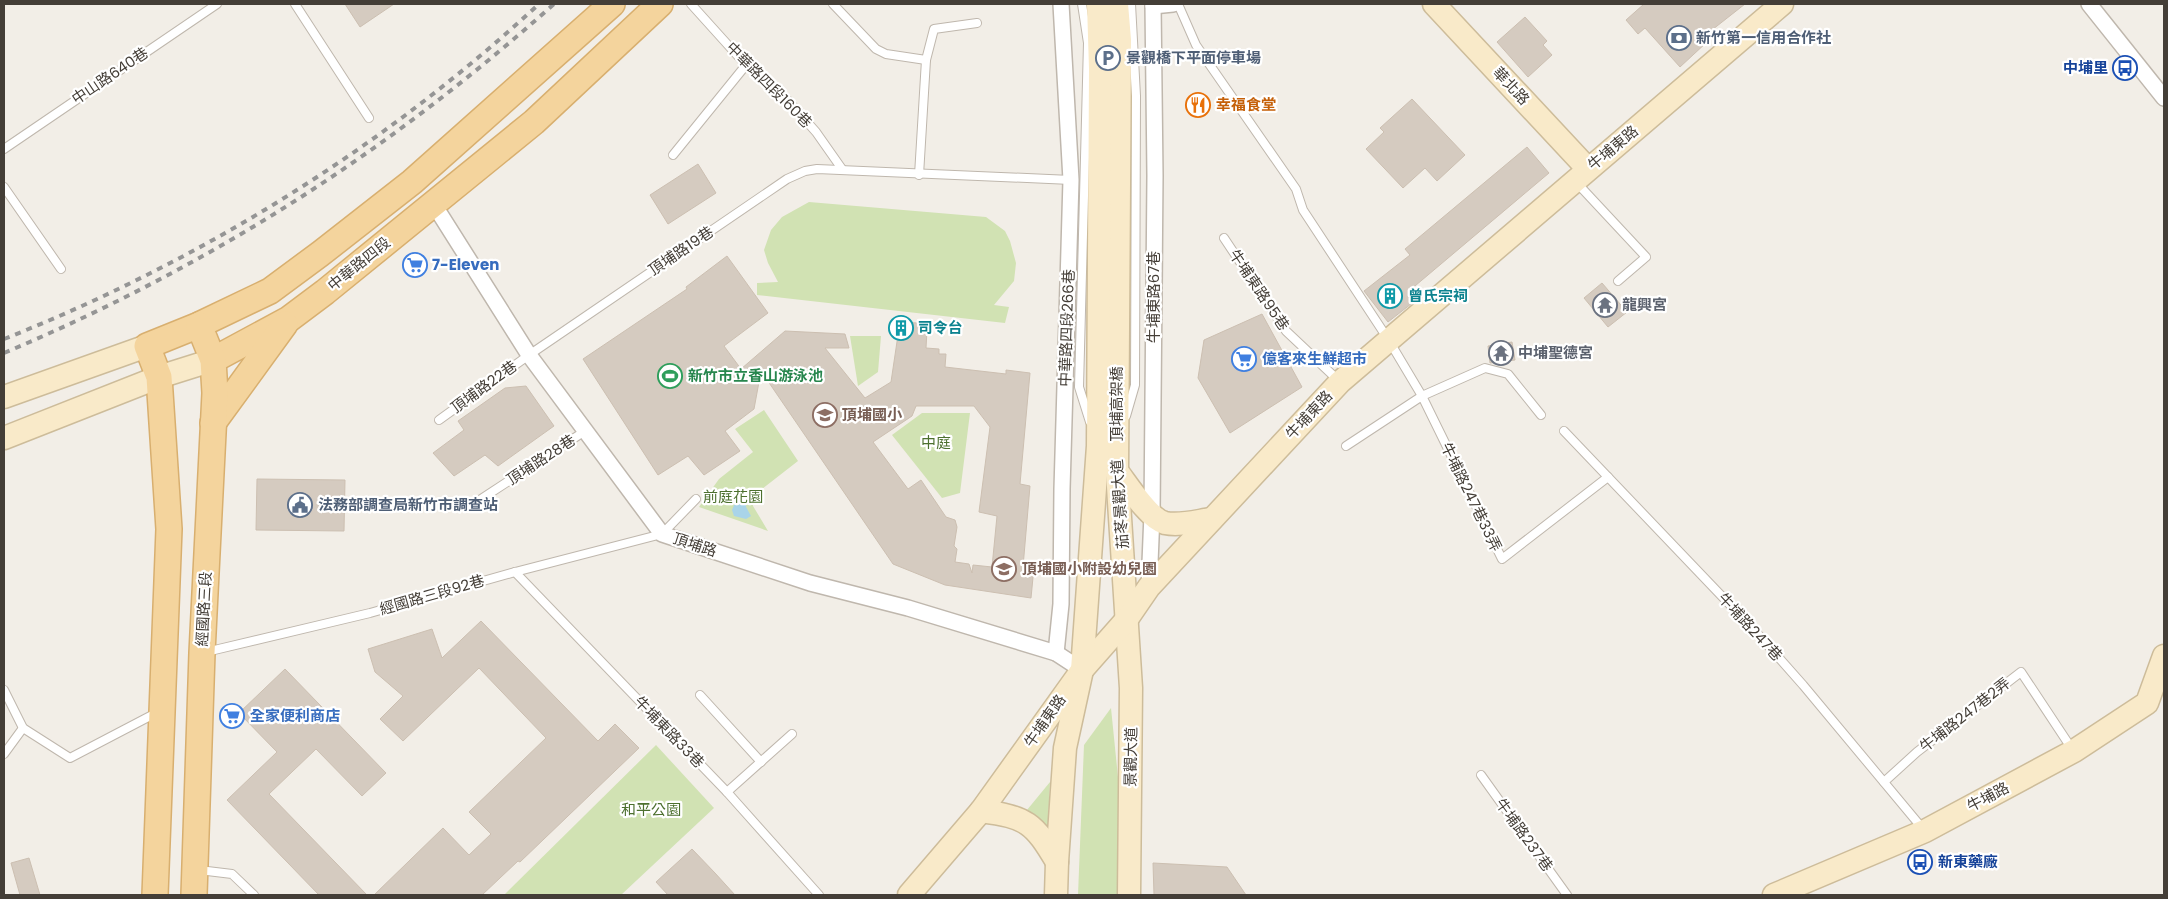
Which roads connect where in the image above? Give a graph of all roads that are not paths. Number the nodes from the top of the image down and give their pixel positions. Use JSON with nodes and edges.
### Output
{"nodes":[{"id":1,"x":217,"y":4,"type":"edge"},
{"id":2,"x":296,"y":4,"type":"edge"},
{"id":3,"x":612,"y":4,"type":"edge"},
{"id":4,"x":660,"y":4,"type":"edge"},
{"id":5,"x":691,"y":4,"type":"edge"},
{"id":6,"x":834,"y":4,"type":"edge"},
{"id":7,"x":1061,"y":4,"type":"edge"},
{"id":8,"x":1082,"y":4,"type":"edge"},
{"id":9,"x":1098,"y":4,"type":"edge"},
{"id":10,"x":1117,"y":4,"type":"edge"},
{"id":11,"x":1131,"y":4,"type":"edge"},
{"id":12,"x":1173,"y":4,"type":"edge"},
{"id":13,"x":1178,"y":4,"type":"edge"},
{"id":14,"x":1434,"y":4,"type":"edge"},
{"id":15,"x":1782,"y":4,"type":"edge"},
{"id":16,"x":2089,"y":4,"type":"edge"},
{"id":17,"x":1153,"y":5,"type":"edge"},
{"id":18,"x":977,"y":23,"type":"dead end"},
{"id":19,"x":926,"y":60,"type":"junction"},
{"id":20,"x":746,"y":65,"type":"junction"},
{"id":21,"x":2163,"y":95,"type":"edge"},
{"id":22,"x":369,"y":118,"type":"dead end"},
{"id":23,"x":4,"y":149,"type":"edge"},
{"id":24,"x":673,"y":155,"type":"dead end"},
{"id":25,"x":842,"y":169,"type":"junction"},
{"id":26,"x":1582,"y":174,"type":"junction"},
{"id":27,"x":919,"y":175,"type":"junction"},
{"id":28,"x":1071,"y":180,"type":"junction"},
{"id":29,"x":4,"y":187,"type":"edge"},
{"id":30,"x":433,"y":203,"type":"junction"},
{"id":31,"x":1224,"y":238,"type":"dead end"},
{"id":32,"x":61,"y":268,"type":"dead end"},
{"id":33,"x":1618,"y":281,"type":"dead end"},
{"id":34,"x":289,"y":320,"type":"junction"},
{"id":35,"x":199,"y":326,"type":"junction"},
{"id":36,"x":1388,"y":338,"type":"junction"},
{"id":37,"x":146,"y":346,"type":"junction"},
{"id":38,"x":529,"y":355,"type":"junction"},
{"id":39,"x":213,"y":360,"type":"junction"},
{"id":40,"x":159,"y":377,"type":"junction"},
{"id":41,"x":1340,"y":382,"type":"junction"},
{"id":42,"x":1422,"y":396,"type":"junction"},
{"id":43,"x":4,"y":397,"type":"edge"},
{"id":44,"x":1541,"y":415,"type":"dead end"},
{"id":45,"x":439,"y":420,"type":"dead end"},
{"id":46,"x":213,"y":423,"type":"junction"},
{"id":47,"x":585,"y":431,"type":"junction"},
{"id":48,"x":1564,"y":431,"type":"dead end"},
{"id":49,"x":4,"y":438,"type":"edge"},
{"id":50,"x":1346,"y":446,"type":"dead end"},
{"id":51,"x":1111,"y":455,"type":"junction"},
{"id":52,"x":1608,"y":477,"type":"junction"},
{"id":53,"x":696,"y":499,"type":"dead end"},
{"id":54,"x":472,"y":505,"type":"dead end"},
{"id":55,"x":1152,"y":514,"type":"junction"},
{"id":56,"x":1212,"y":520,"type":"junction"},
{"id":57,"x":662,"y":534,"type":"junction"},
{"id":58,"x":515,"y":572,"type":"junction"},
{"id":59,"x":1149,"y":587,"type":"junction"},
{"id":60,"x":1127,"y":619,"type":"junction"},
{"id":61,"x":202,"y":653,"type":"junction"},
{"id":62,"x":1056,"y":653,"type":"junction"},
{"id":63,"x":2164,"y":656,"type":"edge"},
{"id":64,"x":1082,"y":670,"type":"junction"},
{"id":65,"x":4,"y":690,"type":"edge"},
{"id":66,"x":700,"y":695,"type":"dead end"},
{"id":67,"x":2156,"y":697,"type":"edge"},
{"id":68,"x":161,"y":710,"type":"junction"},
{"id":69,"x":23,"y":728,"type":"junction"},
{"id":70,"x":792,"y":734,"type":"dead end"},
{"id":71,"x":2074,"y":751,"type":"junction"},
{"id":72,"x":4,"y":754,"type":"edge"},
{"id":73,"x":761,"y":762,"type":"junction"},
{"id":74,"x":1481,"y":775,"type":"dead end"},
{"id":75,"x":1884,"y":782,"type":"junction"},
{"id":76,"x":727,"y":792,"type":"junction"},
{"id":77,"x":982,"y":811,"type":"junction"},
{"id":78,"x":1925,"y":831,"type":"junction"},
{"id":79,"x":1056,"y":862,"type":"junction"},
{"id":80,"x":194,"y":869,"type":"junction"},
{"id":81,"x":155,"y":895,"type":"edge"},
{"id":82,"x":194,"y":895,"type":"edge"},
{"id":83,"x":254,"y":895,"type":"edge"},
{"id":84,"x":819,"y":895,"type":"edge"},
{"id":85,"x":908,"y":895,"type":"edge"},
{"id":86,"x":1056,"y":895,"type":"edge"},
{"id":87,"x":1129,"y":895,"type":"edge"},
{"id":88,"x":1567,"y":895,"type":"edge"},
{"id":89,"x":1774,"y":895,"type":"edge"}],
"edges":[{"from":1,"to":23,"type":"lane","name":"中山路640巷"},
{"from":2,"to":22,"type":"lane"},
{"from":3,"to":35,"type":"main road","name":"中華路四段"},
{"from":4,"to":30,"type":"main road","name":"中華路四段"},
{"from":5,"to":20,"type":"lane","name":"中華路四段160巷"},
{"from":6,"to":19,"type":"lane"},
{"from":7,"to":28,"type":"street","name":"中華路四段266巷"},
{"from":8,"to":51,"type":"lane","name":"頂埔高架橋"},
{"from":9,"to":51,"type":"street","name":"頂埔高架橋"},
{"from":10,"to":51,"type":"street","name":"頂埔高架橋"},
{"from":11,"to":51,"type":"lane","name":"頂埔高架橋"},
{"from":12,"to":17,"type":"street"},
{"from":13,"to":36,"type":"lane"},
{"from":14,"to":26,"type":"street","name":"華北路"},
{"from":15,"to":26,"type":"street","name":"牛埔東路"},
{"from":16,"to":21,"type":"street"},
{"from":17,"to":55,"type":"street","name":"牛埔東路67巷"},
{"from":18,"to":19,"type":"lane"},
{"from":19,"to":27,"type":"lane"},
{"from":20,"to":24,"type":"lane"},
{"from":20,"to":25,"type":"lane","name":"中華路四段160巷"},
{"from":25,"to":27,"type":"lane","name":"頂埔路19巷"},
{"from":25,"to":38,"type":"lane","name":"頂埔路19巷"},
{"from":26,"to":33,"type":"lane"},
{"from":26,"to":36,"type":"street","name":"牛埔東路"},
{"from":27,"to":28,"type":"lane","name":"頂埔路19巷"},
{"from":28,"to":62,"type":"street","name":"中華路四段266巷"},
{"from":29,"to":32,"type":"lane"},
{"from":30,"to":34,"type":"main road","name":"中華路四段"},
{"from":30,"to":38,"type":"street","name":"頂埔路"},
{"from":31,"to":41,"type":"lane","name":"牛埔東路95巷"},
{"from":34,"to":39,"type":"main road","name":"中華路四段"},
{"from":34,"to":46,"type":"main road"},
{"from":35,"to":37,"type":"main road","name":"中華路四段"},
{"from":35,"to":39,"type":"main road","name":"經國路三段"},
{"from":36,"to":41,"type":"street","name":"牛埔東路"},
{"from":36,"to":42,"type":"lane"},
{"from":37,"to":40,"type":"main road"},
{"from":37,"to":43,"type":"street","name":"中華路四段"},
{"from":38,"to":45,"type":"lane","name":"頂埔路22巷"},
{"from":38,"to":47,"type":"street","name":"頂埔路"},
{"from":39,"to":40,"type":"street","name":"中華路四段"},
{"from":39,"to":46,"type":"main road","name":"經國路三段"},
{"from":40,"to":49,"type":"street","name":"中華路四段"},
{"from":40,"to":68,"type":"main road"},
{"from":41,"to":56,"type":"street","name":"牛埔東路"},
{"from":42,"to":44,"type":"lane"},
{"from":42,"to":50,"type":"lane"},
{"from":42,"to":52,"type":"lane","name":"牛埔路247巷33弄"},
{"from":46,"to":61,"type":"main road","name":"經國路三段"},
{"from":47,"to":54,"type":"lane","name":"頂埔路28巷"},
{"from":47,"to":57,"type":"street","name":"頂埔路"},
{"from":48,"to":52,"type":"lane","name":"牛埔路247巷"},
{"from":51,"to":55,"type":"street"},
{"from":51,"to":60,"type":"street","name":"茄苳景觀大道"},
{"from":51,"to":64,"type":"street","name":"茄苳景觀大道"},
{"from":52,"to":75,"type":"lane","name":"牛埔路247巷"},
{"from":53,"to":57,"type":"lane"},
{"from":55,"to":56,"type":"street"},
{"from":55,"to":59,"type":"street","name":"牛埔東路67巷"},
{"from":56,"to":59,"type":"street","name":"牛埔東路"},
{"from":57,"to":58,"type":"lane","name":"經國路三段92巷"},
{"from":57,"to":62,"type":"street","name":"頂埔路"},
{"from":58,"to":61,"type":"lane","name":"經國路三段92巷"},
{"from":58,"to":76,"type":"lane","name":"牛埔東路33巷"},
{"from":59,"to":60,"type":"street","name":"牛埔東路"},
{"from":60,"to":64,"type":"street","name":"牛埔東路"},
{"from":60,"to":87,"type":"street","name":"景觀大道"},
{"from":61,"to":80,"type":"main road","name":"經國路三段"},
{"from":62,"to":64,"type":"street","name":"頂埔路"},
{"from":63,"to":67,"type":"street","name":"牛埔路"},
{"from":64,"to":77,"type":"street","name":"牛埔東路"},
{"from":64,"to":79,"type":"street"},
{"from":65,"to":69,"type":"lane"},
{"from":66,"to":73,"type":"lane"},
{"from":67,"to":71,"type":"street","name":"牛埔路"},
{"from":68,"to":69,"type":"lane"},
{"from":68,"to":81,"type":"main road"},
{"from":69,"to":72,"type":"lane"},
{"from":70,"to":73,"type":"lane"},
{"from":71,"to":75,"type":"lane","name":"牛埔路247巷2弄"},
{"from":71,"to":78,"type":"street","name":"牛埔路"},
{"from":73,"to":76,"type":"lane"},
{"from":74,"to":88,"type":"lane","name":"牛埔路237巷"},
{"from":75,"to":78,"type":"lane","name":"牛埔路247巷"},
{"from":76,"to":84,"type":"lane","name":"牛埔東路33巷"},
{"from":77,"to":79,"type":"street"},
{"from":77,"to":85,"type":"street","name":"牛埔東路"},
{"from":78,"to":89,"type":"street","name":"牛埔路"},
{"from":79,"to":86,"type":"street"},
{"from":80,"to":82,"type":"main road","name":"經國路三段"},
{"from":80,"to":83,"type":"lane"}]}
